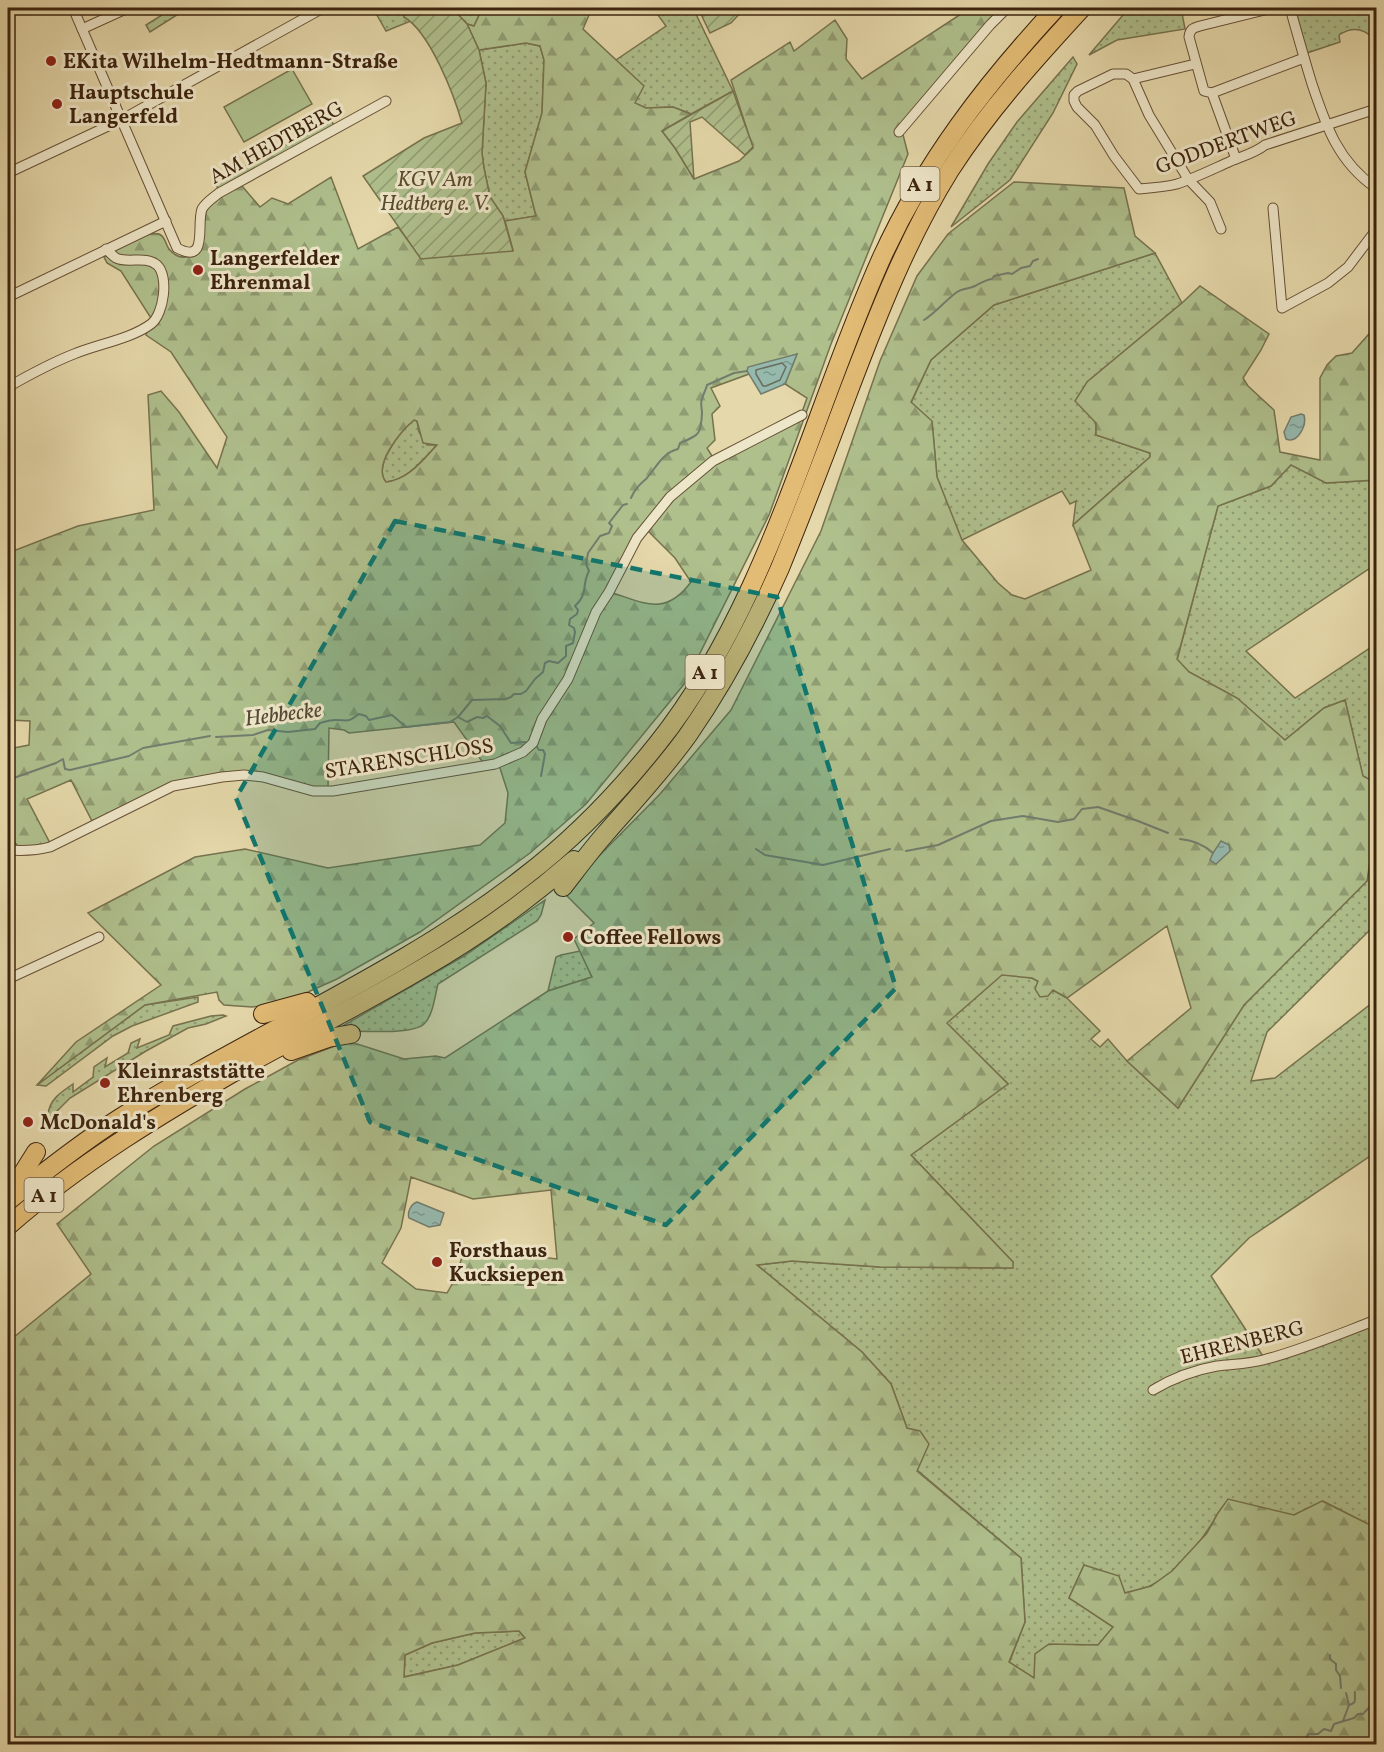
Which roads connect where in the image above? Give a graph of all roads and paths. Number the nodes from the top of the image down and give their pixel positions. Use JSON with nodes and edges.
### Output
{"nodes":[{"id":1,"x":73,"y":8,"type":"edge"},
{"id":2,"x":128,"y":8,"type":"edge"},
{"id":3,"x":323,"y":8,"type":"edge"},
{"id":4,"x":1007,"y":8,"type":"edge"},
{"id":5,"x":1056,"y":8,"type":"edge"},
{"id":6,"x":1082,"y":8,"type":"edge"},
{"id":7,"x":1272,"y":8,"type":"edge"},
{"id":8,"x":1290,"y":8,"type":"edge"},
{"id":9,"x":81,"y":28,"type":"junction"},
{"id":10,"x":1304,"y":58,"type":"junction"},
{"id":11,"x":1195,"y":64,"type":"junction"},
{"id":12,"x":1133,"y":79,"type":"junction"},
{"id":13,"x":1212,"y":93,"type":"junction"},
{"id":14,"x":386,"y":101,"type":"dead end"},
{"id":15,"x":1377,"y":109,"type":"edge"},
{"id":16,"x":121,"y":120,"type":"junction"},
{"id":17,"x":1325,"y":125,"type":"junction"},
{"id":18,"x":899,"y":132,"type":"dead end"},
{"id":19,"x":1236,"y":159,"type":"junction"},
{"id":20,"x":8,"y":173,"type":"edge"},
{"id":21,"x":1188,"y":179,"type":"junction"},
{"id":22,"x":1377,"y":188,"type":"edge"},
{"id":23,"x":1273,"y":208,"type":"dead end"},
{"id":24,"x":166,"y":221,"type":"junction"},
{"id":25,"x":1221,"y":229,"type":"dead end"},
{"id":26,"x":1377,"y":230,"type":"edge"},
{"id":27,"x":106,"y":249,"type":"junction"},
{"id":28,"x":8,"y":297,"type":"edge"},
{"id":29,"x":8,"y":387,"type":"edge"},
{"id":30,"x":809,"y":420,"type":"junction"},
{"id":31,"x":605,"y":834,"type":"junction"},
{"id":32,"x":8,"y":850,"type":"edge"},
{"id":33,"x":563,"y":887,"type":"dead end"},
{"id":34,"x":99,"y":937,"type":"dead end"},
{"id":35,"x":8,"y":979,"type":"edge"},
{"id":36,"x":335,"y":996,"type":"junction"},
{"id":37,"x":263,"y":1014,"type":"dead end"},
{"id":38,"x":351,"y":1034,"type":"dead end"},
{"id":39,"x":249,"y":1064,"type":"junction"},
{"id":40,"x":36,"y":1152,"type":"dead end"},
{"id":41,"x":8,"y":1189,"type":"edge"},
{"id":42,"x":8,"y":1201,"type":"edge"},
{"id":43,"x":8,"y":1226,"type":"edge"},
{"id":44,"x":1377,"y":1320,"type":"edge"},
{"id":45,"x":1153,"y":1390,"type":"dead end"}],
"edges":[{"from":1,"to":9,"type":"street"},
{"from":2,"to":9,"type":"street"},
{"from":3,"to":16,"type":"street"},
{"from":4,"to":18,"type":"street"},
{"from":5,"to":30,"type":"highway","number":"A 1"},
{"from":6,"to":31,"type":"highway","number":"A 1"},
{"from":7,"to":11,"type":"street"},
{"from":8,"to":10,"type":"street"},
{"from":9,"to":16,"type":"street"},
{"from":10,"to":13,"type":"street"},
{"from":10,"to":17,"type":"street"},
{"from":11,"to":12,"type":"street"},
{"from":11,"to":13,"type":"street"},
{"from":12,"to":21,"type":"street"},
{"from":12,"to":21,"type":"street","name":"GODDERTWEG"},
{"from":13,"to":19,"type":"street"},
{"from":14,"to":24,"type":"street","name":"AM HEDTBERG"},
{"from":15,"to":17,"type":"street","name":"GODDERTWEG"},
{"from":16,"to":20,"type":"street"},
{"from":16,"to":24,"type":"street"},
{"from":17,"to":19,"type":"street","name":"GODDERTWEG"},
{"from":17,"to":22,"type":"street"},
{"from":19,"to":21,"type":"street","name":"GODDERTWEG"},
{"from":21,"to":25,"type":"street"},
{"from":23,"to":26,"type":"street"},
{"from":24,"to":27,"type":"street"},
{"from":27,"to":28,"type":"street"},
{"from":27,"to":29,"type":"street"},
{"from":30,"to":32,"type":"street","name":"STARENSCHLOSS"},
{"from":30,"to":36,"type":"highway","number":"A 1"},
{"from":31,"to":33,"type":"highway"},
{"from":31,"to":39,"type":"highway","number":"A 1"},
{"from":34,"to":35,"type":"street"},
{"from":36,"to":37,"type":"highway"},
{"from":36,"to":42,"type":"highway","number":"A 1"},
{"from":38,"to":39,"type":"highway"},
{"from":39,"to":43,"type":"highway","number":"A 1"},
{"from":40,"to":41,"type":"highway"},
{"from":44,"to":45,"type":"street","name":"EHRENBERG"}]}
